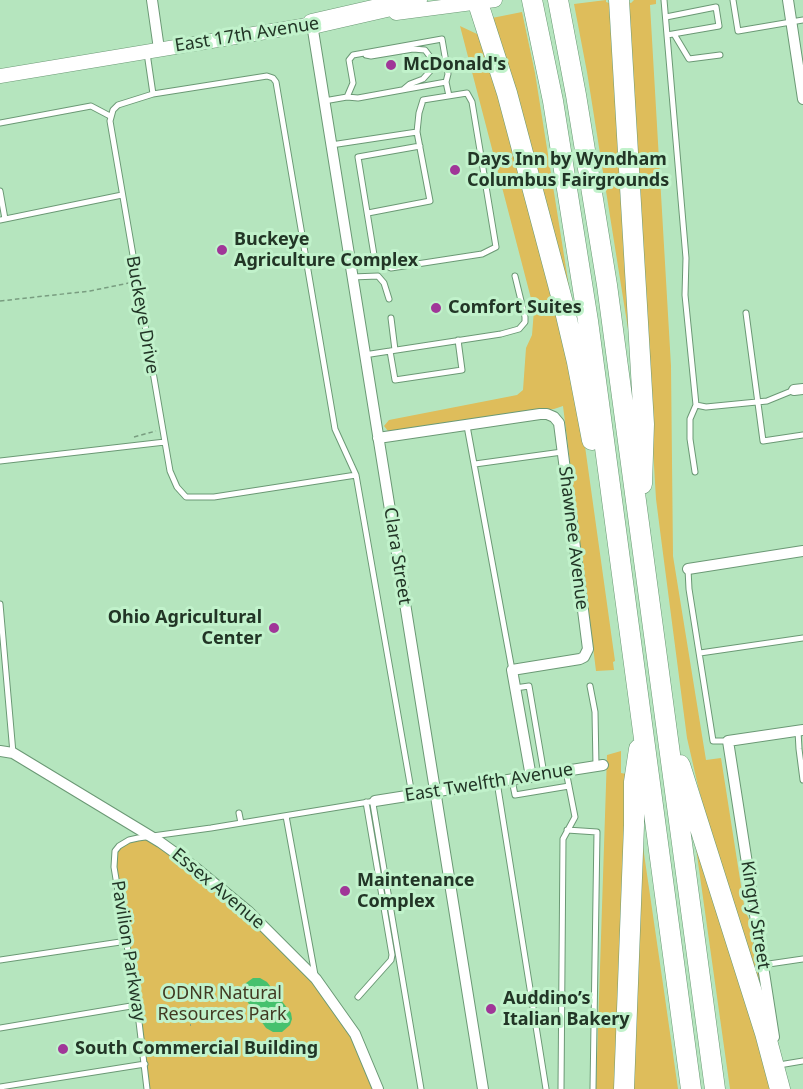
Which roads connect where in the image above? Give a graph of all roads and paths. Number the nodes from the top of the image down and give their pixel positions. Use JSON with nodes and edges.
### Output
{"nodes":[{"id":1,"x":152,"y":0,"type":"edge"},
{"id":2,"x":417,"y":0,"type":"edge"},
{"id":3,"x":532,"y":0,"type":"edge"},
{"id":4,"x":558,"y":0,"type":"edge"},
{"id":5,"x":619,"y":0,"type":"edge"},
{"id":6,"x":664,"y":0,"type":"edge"},
{"id":7,"x":733,"y":0,"type":"edge"},
{"id":8,"x":788,"y":0,"type":"edge"},
{"id":9,"x":483,"y":1,"type":"edge"},
{"id":10,"x":666,"y":17,"type":"junction"},
{"id":11,"x":803,"y":20,"type":"edge"},
{"id":12,"x":791,"y":22,"type":"junction"},
{"id":13,"x":312,"y":24,"type":"junction"},
{"id":14,"x":674,"y":34,"type":"junction"},
{"id":15,"x":667,"y":35,"type":"junction"},
{"id":16,"x":153,"y":51,"type":"junction"},
{"id":17,"x":363,"y":54,"type":"junction"},
{"id":18,"x":720,"y":55,"type":"dead end"},
{"id":19,"x":0,"y":76,"type":"edge"},
{"id":20,"x":446,"y":82,"type":"junction"},
{"id":21,"x":403,"y":90,"type":"junction"},
{"id":22,"x":153,"y":94,"type":"junction"},
{"id":23,"x":448,"y":96,"type":"junction"},
{"id":24,"x":347,"y":97,"type":"junction"},
{"id":25,"x":803,"y":99,"type":"edge"},
{"id":26,"x":324,"y":101,"type":"junction"},
{"id":27,"x":110,"y":116,"type":"junction"},
{"id":28,"x":0,"y":123,"type":"edge"},
{"id":29,"x":417,"y":132,"type":"junction"},
{"id":30,"x":331,"y":145,"type":"junction"},
{"id":31,"x":420,"y":146,"type":"junction"},
{"id":32,"x":0,"y":191,"type":"edge"},
{"id":33,"x":122,"y":195,"type":"junction"},
{"id":34,"x":368,"y":213,"type":"junction"},
{"id":35,"x":2,"y":220,"type":"edge"},
{"id":36,"x":515,"y":276,"type":"dead end"},
{"id":37,"x":352,"y":277,"type":"junction"},
{"id":38,"x":136,"y":281,"type":"junction"},
{"id":39,"x":389,"y":298,"type":"dead end"},
{"id":40,"x":0,"y":301,"type":"edge"},
{"id":41,"x":746,"y":313,"type":"dead end"},
{"id":42,"x":391,"y":318,"type":"dead end"},
{"id":43,"x":458,"y":340,"type":"junction"},
{"id":44,"x":393,"y":351,"type":"junction"},
{"id":45,"x":364,"y":355,"type":"junction"},
{"id":46,"x":799,"y":389,"type":"edge"},
{"id":47,"x":758,"y":402,"type":"junction"},
{"id":48,"x":696,"y":405,"type":"junction"},
{"id":49,"x":467,"y":426,"type":"junction"},
{"id":50,"x":803,"y":435,"type":"edge"},
{"id":51,"x":378,"y":438,"type":"junction"},
{"id":52,"x":165,"y":442,"type":"junction"},
{"id":53,"x":562,"y":452,"type":"junction"},
{"id":54,"x":0,"y":460,"type":"edge"},
{"id":55,"x":475,"y":464,"type":"junction"},
{"id":56,"x":695,"y":472,"type":"dead end"},
{"id":57,"x":356,"y":475,"type":"junction"},
{"id":58,"x":638,"y":516,"type":"junction"},
{"id":59,"x":615,"y":520,"type":"junction"},
{"id":60,"x":803,"y":551,"type":"edge"},
{"id":61,"x":688,"y":569,"type":"joint"},
{"id":62,"x":0,"y":604,"type":"edge"},
{"id":63,"x":803,"y":639,"type":"edge"},
{"id":64,"x":700,"y":653,"type":"junction"},
{"id":65,"x":512,"y":670,"type":"junction"},
{"id":66,"x":590,"y":686,"type":"dead end"},
{"id":67,"x":515,"y":688,"type":"junction"},
{"id":68,"x":666,"y":723,"type":"junction"},
{"id":69,"x":642,"y":725,"type":"junction"},
{"id":70,"x":801,"y":730,"type":"edge"},
{"id":71,"x":728,"y":741,"type":"junction"},
{"id":72,"x":0,"y":751,"type":"edge"},
{"id":73,"x":13,"y":753,"type":"junction"},
{"id":74,"x":599,"y":766,"type":"joint"},
{"id":75,"x":566,"y":771,"type":"junction"},
{"id":76,"x":544,"y":774,"type":"junction"},
{"id":77,"x":531,"y":777,"type":"junction"},
{"id":78,"x":512,"y":780,"type":"junction"},
{"id":79,"x":803,"y":780,"type":"edge"},
{"id":80,"x":497,"y":782,"type":"junction"},
{"id":81,"x":569,"y":786,"type":"junction"},
{"id":82,"x":435,"y":792,"type":"junction"},
{"id":83,"x":412,"y":795,"type":"junction"},
{"id":84,"x":370,"y":801,"type":"junction"},
{"id":85,"x":239,"y":813,"type":"dead end"},
{"id":86,"x":286,"y":816,"type":"junction"},
{"id":87,"x":241,"y":823,"type":"junction"},
{"id":88,"x":567,"y":830,"type":"junction"},
{"id":89,"x":148,"y":836,"type":"junction"},
{"id":90,"x":127,"y":941,"type":"junction"},
{"id":91,"x":803,"y":959,"type":"edge"},
{"id":92,"x":0,"y":960,"type":"edge"},
{"id":93,"x":762,"y":965,"type":"junction"},
{"id":94,"x":316,"y":979,"type":"junction"},
{"id":95,"x":358,"y":997,"type":"dead end"},
{"id":96,"x":137,"y":1005,"type":"junction"},
{"id":97,"x":0,"y":1028,"type":"edge"},
{"id":98,"x":803,"y":1061,"type":"edge"},
{"id":99,"x":145,"y":1064,"type":"junction"},
{"id":100,"x":779,"y":1065,"type":"junction"},
{"id":101,"x":0,"y":1087,"type":"edge"},
{"id":102,"x":147,"y":1089,"type":"edge"},
{"id":103,"x":378,"y":1089,"type":"edge"},
{"id":104,"x":421,"y":1089,"type":"edge"},
{"id":105,"x":483,"y":1089,"type":"edge"},
{"id":106,"x":546,"y":1089,"type":"edge"},
{"id":107,"x":561,"y":1089,"type":"edge"},
{"id":108,"x":593,"y":1089,"type":"edge"},
{"id":109,"x":624,"y":1089,"type":"edge"},
{"id":110,"x":691,"y":1089,"type":"edge"},
{"id":111,"x":715,"y":1089,"type":"edge"},
{"id":112,"x":782,"y":1089,"type":"edge"}],
"edges":[{"from":1,"to":16,"type":"street"},
{"from":2,"to":13,"type":"highway"},
{"from":3,"to":59,"type":"highway"},
{"from":4,"to":58,"type":"highway"},
{"from":5,"to":58,"type":"highway"},
{"from":6,"to":10,"type":"lane"},
{"from":7,"to":12,"type":"lane"},
{"from":8,"to":12,"type":"street"},
{"from":9,"to":13,"type":"street","name":"East 17th Avenue"},
{"from":9,"to":59,"type":"highway"},
{"from":10,"to":14,"type":"lane"},
{"from":10,"to":15,"type":"lane"},
{"from":11,"to":12,"type":"lane"},
{"from":12,"to":25,"type":"street"},
{"from":13,"to":16,"type":"street","name":"East 17th Avenue"},
{"from":13,"to":26,"type":"street","name":"Clara Street"},
{"from":14,"to":15,"type":"lane"},
{"from":14,"to":18,"type":"lane"},
{"from":15,"to":48,"type":"lane"},
{"from":16,"to":19,"type":"street","name":"East 17th Avenue"},
{"from":16,"to":22,"type":"lane"},
{"from":17,"to":20,"type":"lane"},
{"from":17,"to":21,"type":"lane"},
{"from":17,"to":24,"type":"lane"},
{"from":20,"to":21,"type":"lane"},
{"from":20,"to":23,"type":"lane"},
{"from":21,"to":24,"type":"lane"},
{"from":22,"to":27,"type":"lane"},
{"from":22,"to":57,"type":"lane"},
{"from":23,"to":29,"type":"lane"},
{"from":23,"to":34,"type":"lane"},
{"from":24,"to":26,"type":"lane"},
{"from":26,"to":30,"type":"street","name":"Clara Street"},
{"from":27,"to":28,"type":"lane"},
{"from":27,"to":33,"type":"lane","name":"Buckeye Drive"},
{"from":29,"to":30,"type":"lane"},
{"from":29,"to":31,"type":"lane"},
{"from":30,"to":37,"type":"street","name":"Clara Street"},
{"from":31,"to":34,"type":"lane"},
{"from":31,"to":34,"type":"lane"},
{"from":32,"to":35,"type":"lane"},
{"from":33,"to":35,"type":"lane"},
{"from":33,"to":38,"type":"lane","name":"Buckeye Drive"},
{"from":36,"to":43,"type":"lane"},
{"from":37,"to":39,"type":"lane"},
{"from":37,"to":45,"type":"street","name":"Clara Street"},
{"from":38,"to":40,"type":"path"},
{"from":38,"to":52,"type":"lane","name":"Buckeye Drive"},
{"from":41,"to":47,"type":"lane"},
{"from":42,"to":44,"type":"lane"},
{"from":43,"to":44,"type":"lane"},
{"from":43,"to":44,"type":"lane"},
{"from":44,"to":45,"type":"lane"},
{"from":45,"to":51,"type":"street","name":"Clara Street"},
{"from":46,"to":47,"type":"lane"},
{"from":47,"to":48,"type":"lane"},
{"from":47,"to":50,"type":"lane"},
{"from":48,"to":56,"type":"lane"},
{"from":49,"to":51,"type":"street","name":"Shawnee Avenue"},
{"from":49,"to":53,"type":"street","name":"Shawnee Avenue"},
{"from":49,"to":55,"type":"lane"},
{"from":51,"to":82,"type":"street","name":"Clara Street"},
{"from":52,"to":54,"type":"lane"},
{"from":52,"to":57,"type":"lane","name":"Buckeye Drive"},
{"from":53,"to":55,"type":"lane"},
{"from":53,"to":65,"type":"street","name":"Shawnee Avenue"},
{"from":55,"to":65,"type":"lane"},
{"from":57,"to":83,"type":"lane"},
{"from":58,"to":68,"type":"highway"},
{"from":59,"to":69,"type":"highway"},
{"from":60,"to":61,"type":"street"},
{"from":61,"to":64,"type":"lane"},
{"from":62,"to":73,"type":"lane"},
{"from":63,"to":64,"type":"lane"},
{"from":64,"to":71,"type":"lane"},
{"from":65,"to":67,"type":"street"},
{"from":66,"to":74,"type":"lane"},
{"from":67,"to":76,"type":"lane"},
{"from":67,"to":77,"type":"street"},
{"from":68,"to":111,"type":"highway"},
{"from":68,"to":112,"type":"highway"},
{"from":69,"to":109,"type":"highway"},
{"from":69,"to":110,"type":"highway"},
{"from":70,"to":71,"type":"street"},
{"from":70,"to":79,"type":"lane"},
{"from":71,"to":93,"type":"street","name":"Kingry Street"},
{"from":72,"to":73,"type":"street","name":"Essex Avenue"},
{"from":73,"to":89,"type":"street","name":"Essex Avenue"},
{"from":74,"to":75,"type":"street","name":"East Twelfth Avenue"},
{"from":75,"to":76,"type":"street","name":"East Twelfth Avenue"},
{"from":75,"to":81,"type":"lane"},
{"from":76,"to":77,"type":"street","name":"East Twelfth Avenue"},
{"from":77,"to":78,"type":"street","name":"East Twelfth Avenue"},
{"from":78,"to":80,"type":"street","name":"East Twelfth Avenue"},
{"from":78,"to":81,"type":"lane"},
{"from":80,"to":82,"type":"street","name":"East Twelfth Avenue"},
{"from":80,"to":106,"type":"lane"},
{"from":81,"to":88,"type":"lane"},
{"from":82,"to":83,"type":"street","name":"East Twelfth Avenue"},
{"from":82,"to":105,"type":"street","name":"Clara Street"},
{"from":83,"to":84,"type":"street","name":"East Twelfth Avenue"},
{"from":84,"to":86,"type":"lane","name":"Pavilion Parkway"},
{"from":84,"to":95,"type":"lane"},
{"from":84,"to":104,"type":"lane"},
{"from":85,"to":87,"type":"lane"},
{"from":86,"to":87,"type":"lane","name":"Pavilion Parkway"},
{"from":86,"to":94,"type":"lane"},
{"from":87,"to":89,"type":"lane","name":"Pavilion Parkway"},
{"from":88,"to":107,"type":"lane"},
{"from":88,"to":108,"type":"lane"},
{"from":89,"to":90,"type":"lane","name":"Pavilion Parkway"},
{"from":89,"to":94,"type":"street","name":"Essex Avenue"},
{"from":90,"to":92,"type":"lane"},
{"from":90,"to":96,"type":"lane","name":"Pavilion Parkway"},
{"from":91,"to":93,"type":"lane"},
{"from":93,"to":100,"type":"street","name":"Kingry Street"},
{"from":94,"to":103,"type":"street","name":"Essex Avenue"},
{"from":96,"to":97,"type":"lane"},
{"from":96,"to":99,"type":"lane","name":"Pavilion Parkway"},
{"from":98,"to":100,"type":"lane"},
{"from":99,"to":101,"type":"lane"},
{"from":99,"to":102,"type":"lane","name":"Pavilion Parkway"},
{"from":100,"to":112,"type":"street","name":"Kingry Street"}]}
